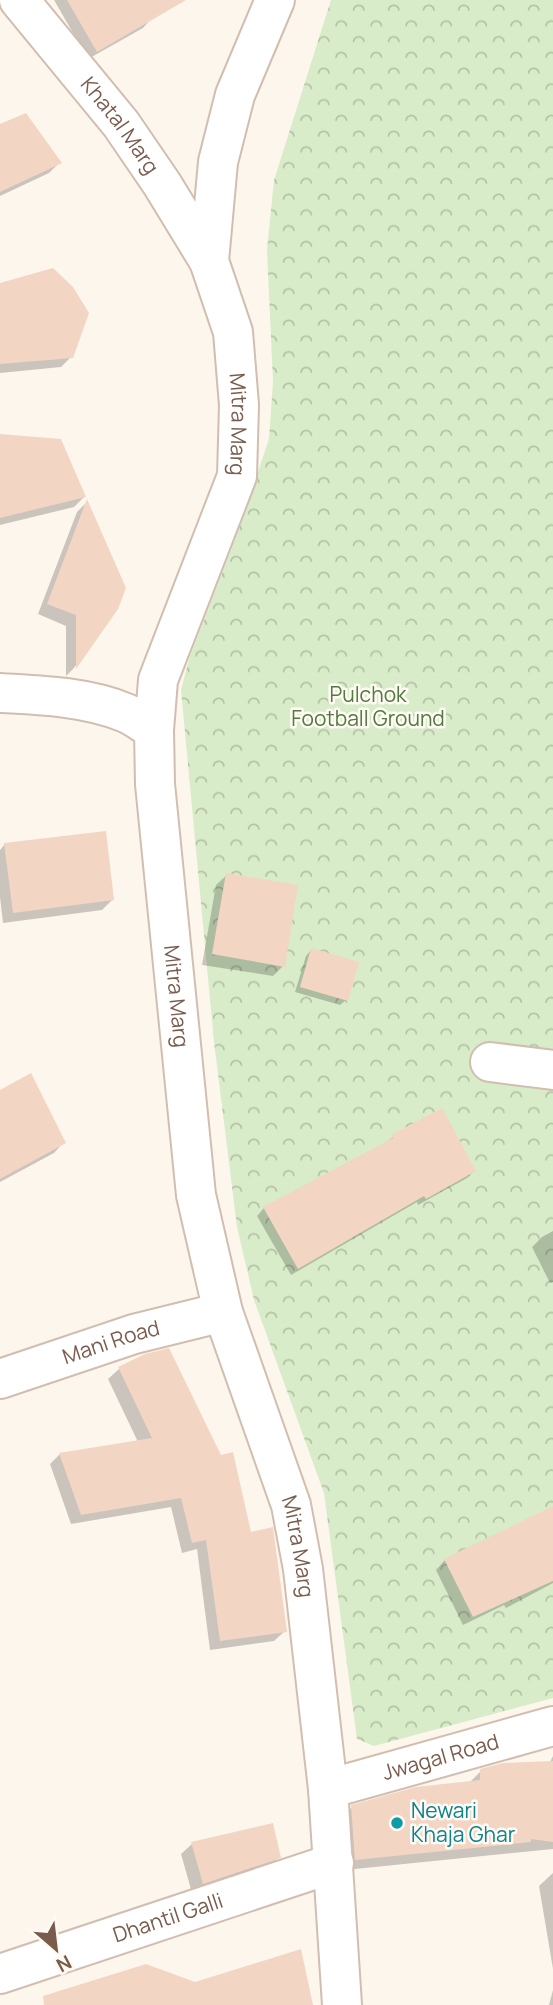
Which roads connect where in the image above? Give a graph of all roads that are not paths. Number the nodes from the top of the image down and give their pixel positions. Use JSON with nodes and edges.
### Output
{"nodes":[{"id":1,"x":19,"y":0,"type":"edge"},
{"id":2,"x":275,"y":0,"type":"edge"},
{"id":3,"x":209,"y":261,"type":"junction"},
{"id":4,"x":0,"y":693,"type":"edge"},
{"id":5,"x":154,"y":730,"type":"junction"},
{"id":6,"x":490,"y":1062,"type":"dead end"},
{"id":7,"x":553,"y":1070,"type":"edge"},
{"id":8,"x":223,"y":1312,"type":"junction"},
{"id":9,"x":0,"y":1379,"type":"edge"},
{"id":10,"x":553,"y":1726,"type":"edge"},
{"id":11,"x":328,"y":1789,"type":"junction"},
{"id":12,"x":334,"y":1863,"type":"junction"},
{"id":13,"x":0,"y":1974,"type":"edge"},
{"id":14,"x":342,"y":2005,"type":"edge"}],
"edges":[{"from":1,"to":3,"type":"street","name":"Khatal Marg"},
{"from":2,"to":3,"type":"street","name":"Mitra Marg"},
{"from":3,"to":5,"type":"street","name":"Mitra Marg"},
{"from":4,"to":5,"type":"street"},
{"from":5,"to":8,"type":"street","name":"Mitra Marg"},
{"from":6,"to":7,"type":"street"},
{"from":8,"to":9,"type":"street","name":"Mani Road"},
{"from":8,"to":11,"type":"street","name":"Mitra Marg"},
{"from":10,"to":11,"type":"street","name":"Jwagal Road"},
{"from":11,"to":12,"type":"street","name":"Mitra Marg"},
{"from":12,"to":13,"type":"street","name":"Dhantil Galli"},
{"from":12,"to":14,"type":"street","name":"Mitra Marg"}]}
